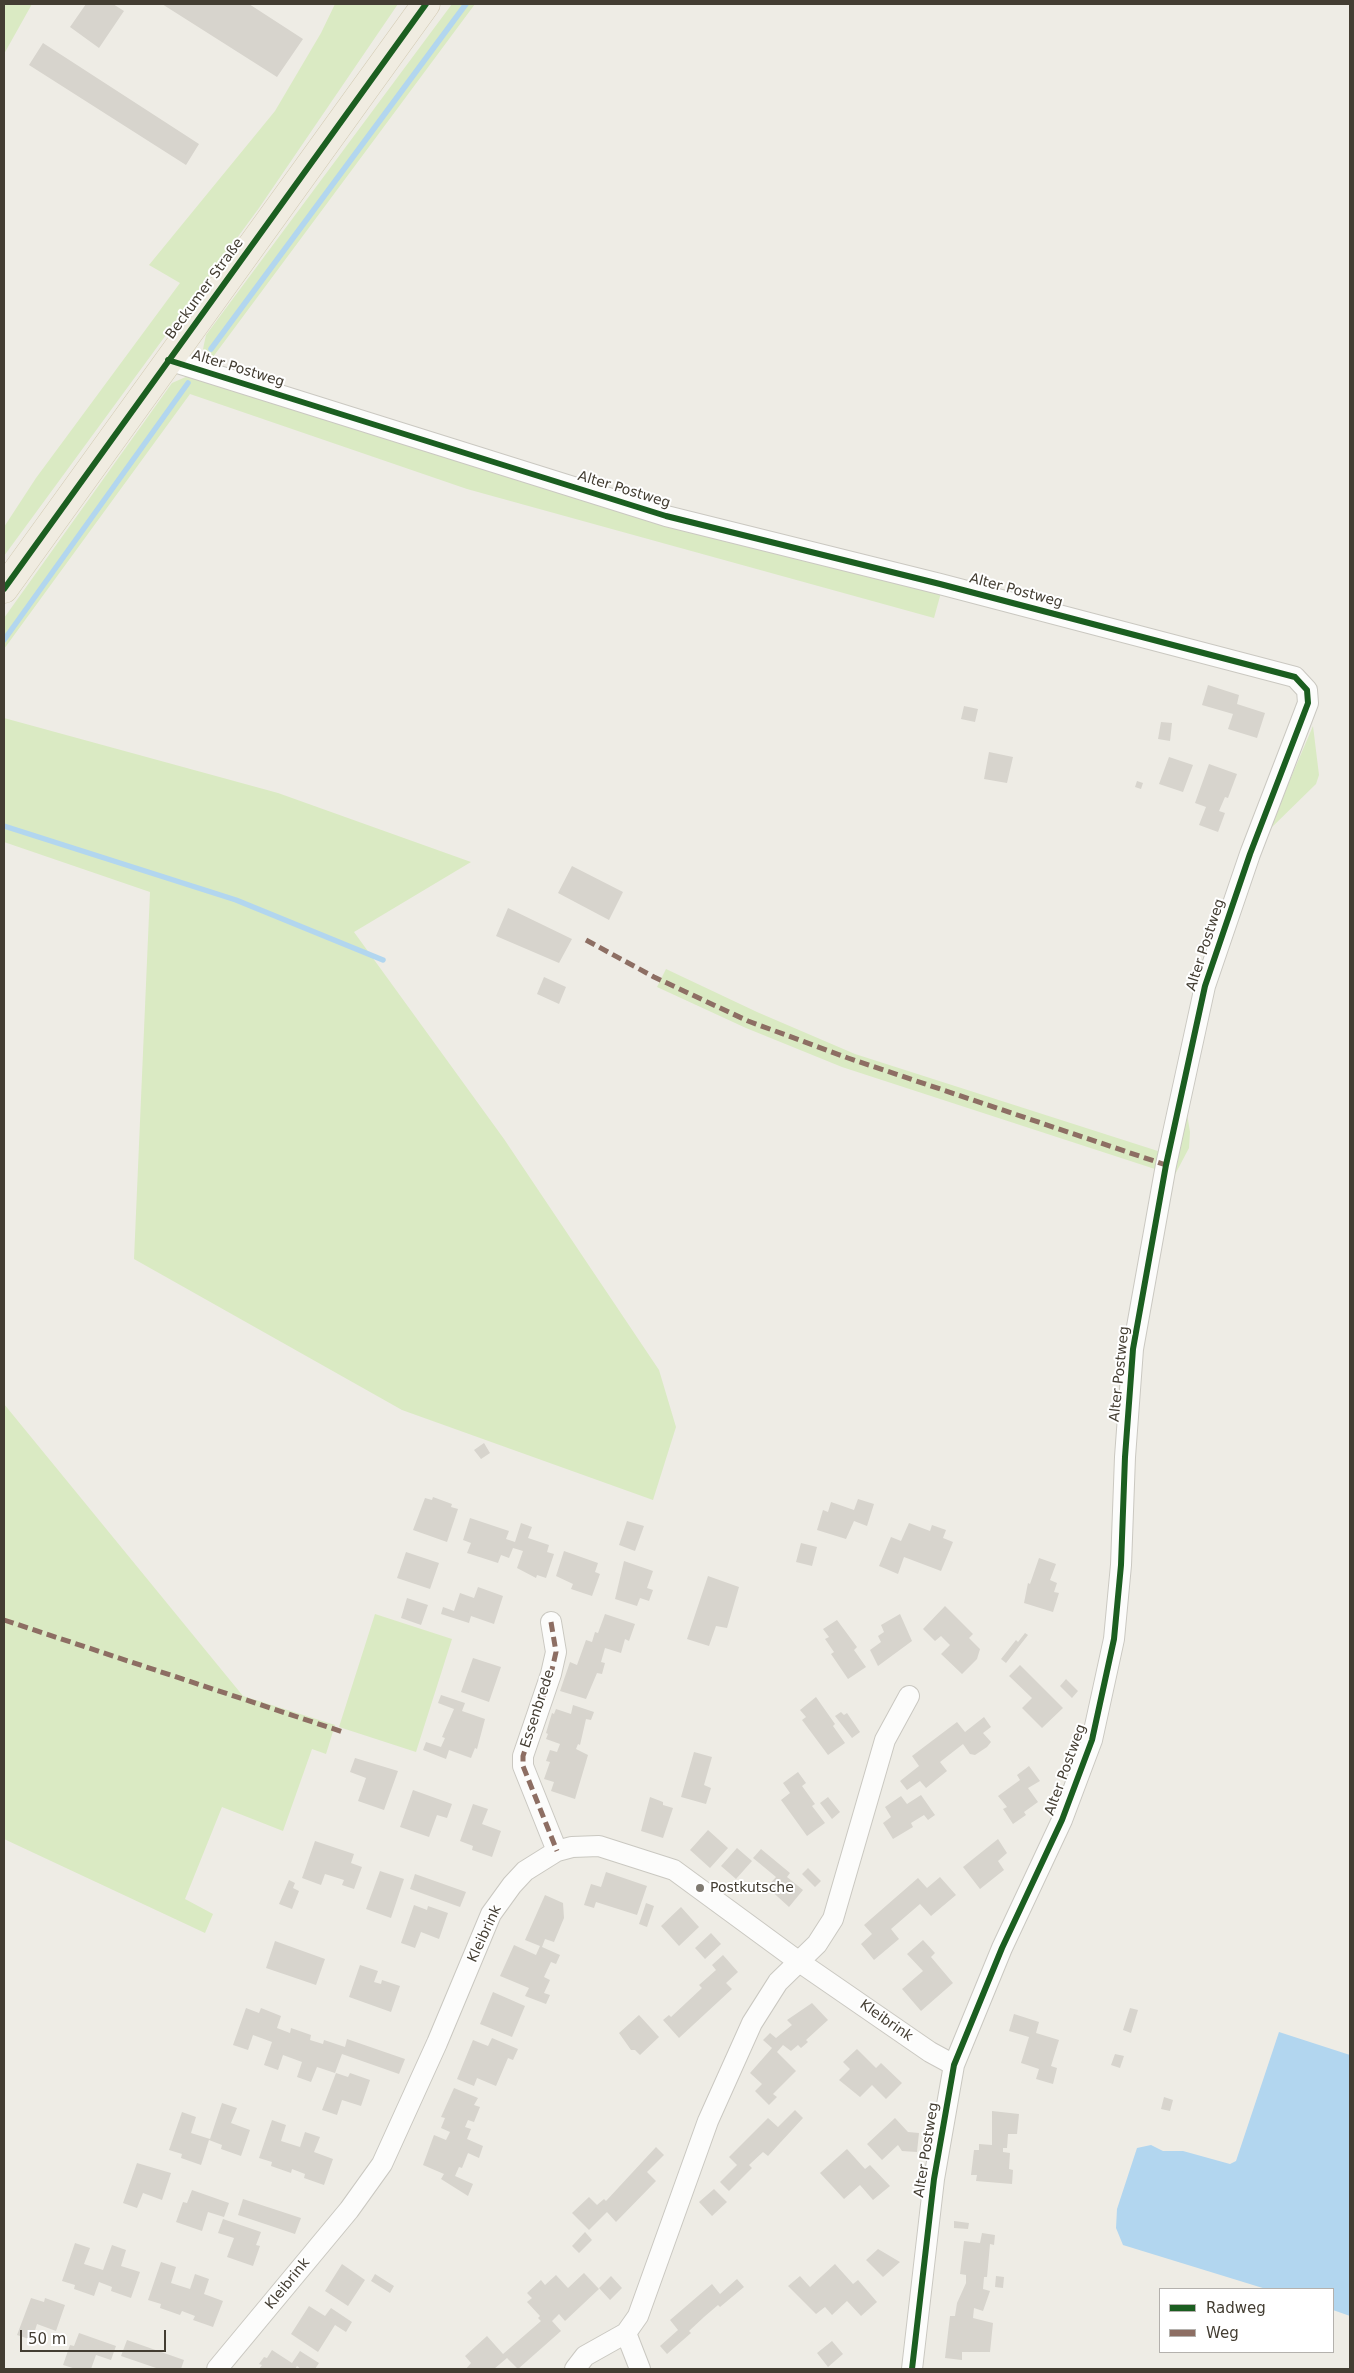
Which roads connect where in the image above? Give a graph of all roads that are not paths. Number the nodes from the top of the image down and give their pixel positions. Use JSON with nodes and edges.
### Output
{"nodes":[{"id":1,"x":426,"y":4,"type":"edge"},
{"id":2,"x":168,"y":360,"type":"junction"},
{"id":3,"x":4,"y":589,"type":"edge"},
{"id":4,"x":551,"y":1622,"type":"dead end"},
{"id":5,"x":909,"y":1696,"type":"dead end"},
{"id":6,"x":557,"y":1851,"type":"junction"},
{"id":7,"x":798,"y":1961,"type":"junction"},
{"id":8,"x":954,"y":2065,"type":"junction"},
{"id":9,"x":626,"y":2333,"type":"junction"},
{"id":10,"x":217,"y":2369,"type":"edge"},
{"id":11,"x":576,"y":2369,"type":"edge"},
{"id":12,"x":640,"y":2369,"type":"edge"},
{"id":13,"x":912,"y":2369,"type":"edge"}],
"edges":[{"from":1,"to":2,"type":"main road","name":"Beckumer Straße"},
{"from":2,"to":3,"type":"main road","name":"Beckumer Straße"},
{"from":2,"to":8,"type":"street","name":"Alter Postweg"},
{"from":4,"to":6,"type":"street","name":"Essenbrede"},
{"from":5,"to":7,"type":"street"},
{"from":6,"to":7,"type":"street","name":"Kleibrink"},
{"from":6,"to":10,"type":"street","name":"Kleibrink"},
{"from":7,"to":8,"type":"street","name":"Kleibrink"},
{"from":7,"to":9,"type":"street"},
{"from":8,"to":13,"type":"street","name":"Alter Postweg"},
{"from":9,"to":11,"type":"street"},
{"from":9,"to":12,"type":"street"}]}
